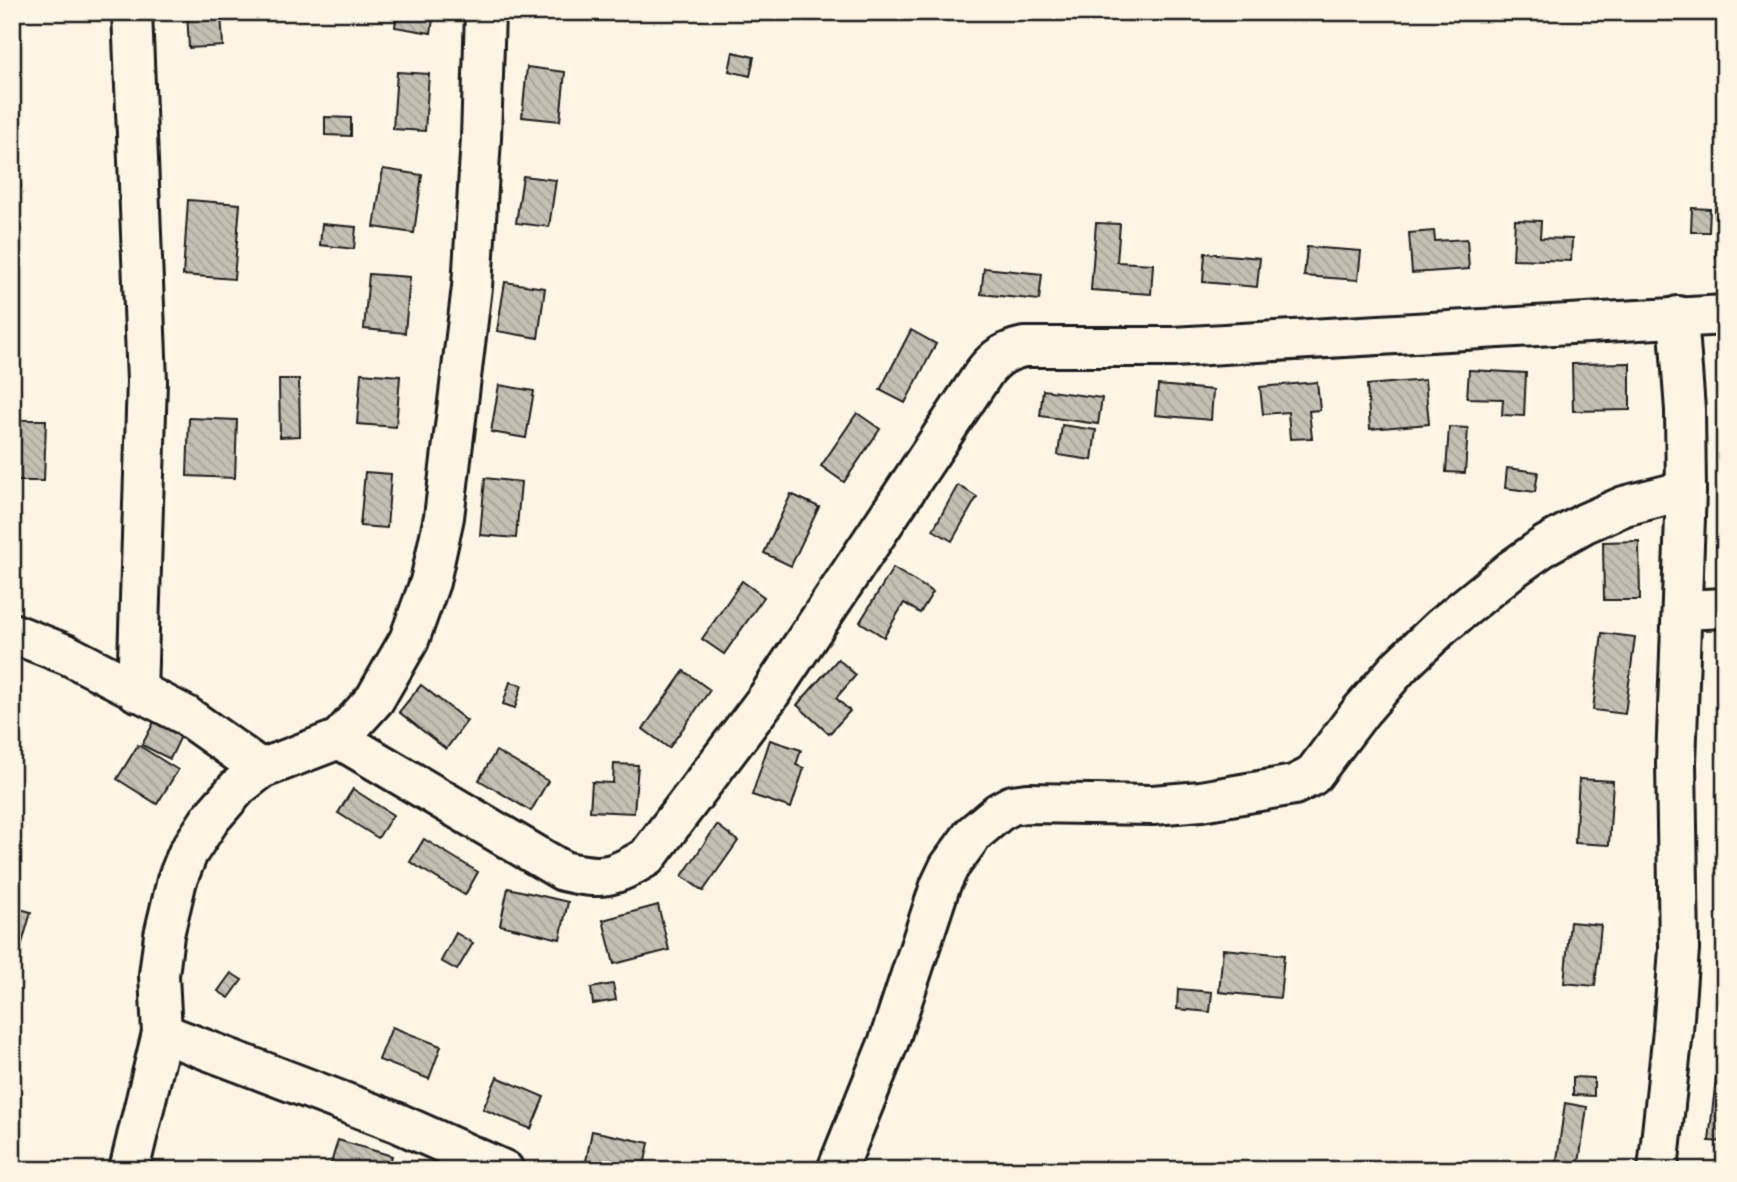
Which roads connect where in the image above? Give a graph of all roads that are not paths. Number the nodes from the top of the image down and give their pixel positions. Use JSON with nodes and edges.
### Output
{"nodes":[{"id":1,"x":132,"y":12,"type":"edge"},
{"id":2,"x":485,"y":12,"type":"edge"},
{"id":3,"x":1678,"y":316,"type":"junction"},
{"id":4,"x":1725,"y":316,"type":"edge"},
{"id":5,"x":1686,"y":490,"type":"junction"},
{"id":6,"x":1725,"y":608,"type":"edge"},
{"id":7,"x":1683,"y":610,"type":"junction"},
{"id":8,"x":12,"y":633,"type":"edge"},
{"id":9,"x":137,"y":692,"type":"junction"},
{"id":10,"x":339,"y":739,"type":"junction"},
{"id":11,"x":261,"y":769,"type":"junction"},
{"id":12,"x":162,"y":1032,"type":"junction"},
{"id":13,"x":129,"y":1170,"type":"edge"},
{"id":14,"x":504,"y":1170,"type":"edge"},
{"id":15,"x":837,"y":1170,"type":"edge"},
{"id":16,"x":1658,"y":1170,"type":"edge"}],
"edges":[{"from":1,"to":9,"type":"street"},
{"from":2,"to":10,"type":"street"},
{"from":3,"to":4,"type":"street"},
{"from":3,"to":5,"type":"street"},
{"from":3,"to":10,"type":"street"},
{"from":5,"to":7,"type":"street"},
{"from":5,"to":15,"type":"street"},
{"from":6,"to":7,"type":"street"},
{"from":7,"to":16,"type":"street"},
{"from":8,"to":9,"type":"street"},
{"from":9,"to":11,"type":"street"},
{"from":10,"to":11,"type":"street"},
{"from":11,"to":12,"type":"street"},
{"from":12,"to":13,"type":"street"},
{"from":12,"to":14,"type":"street"}]}
